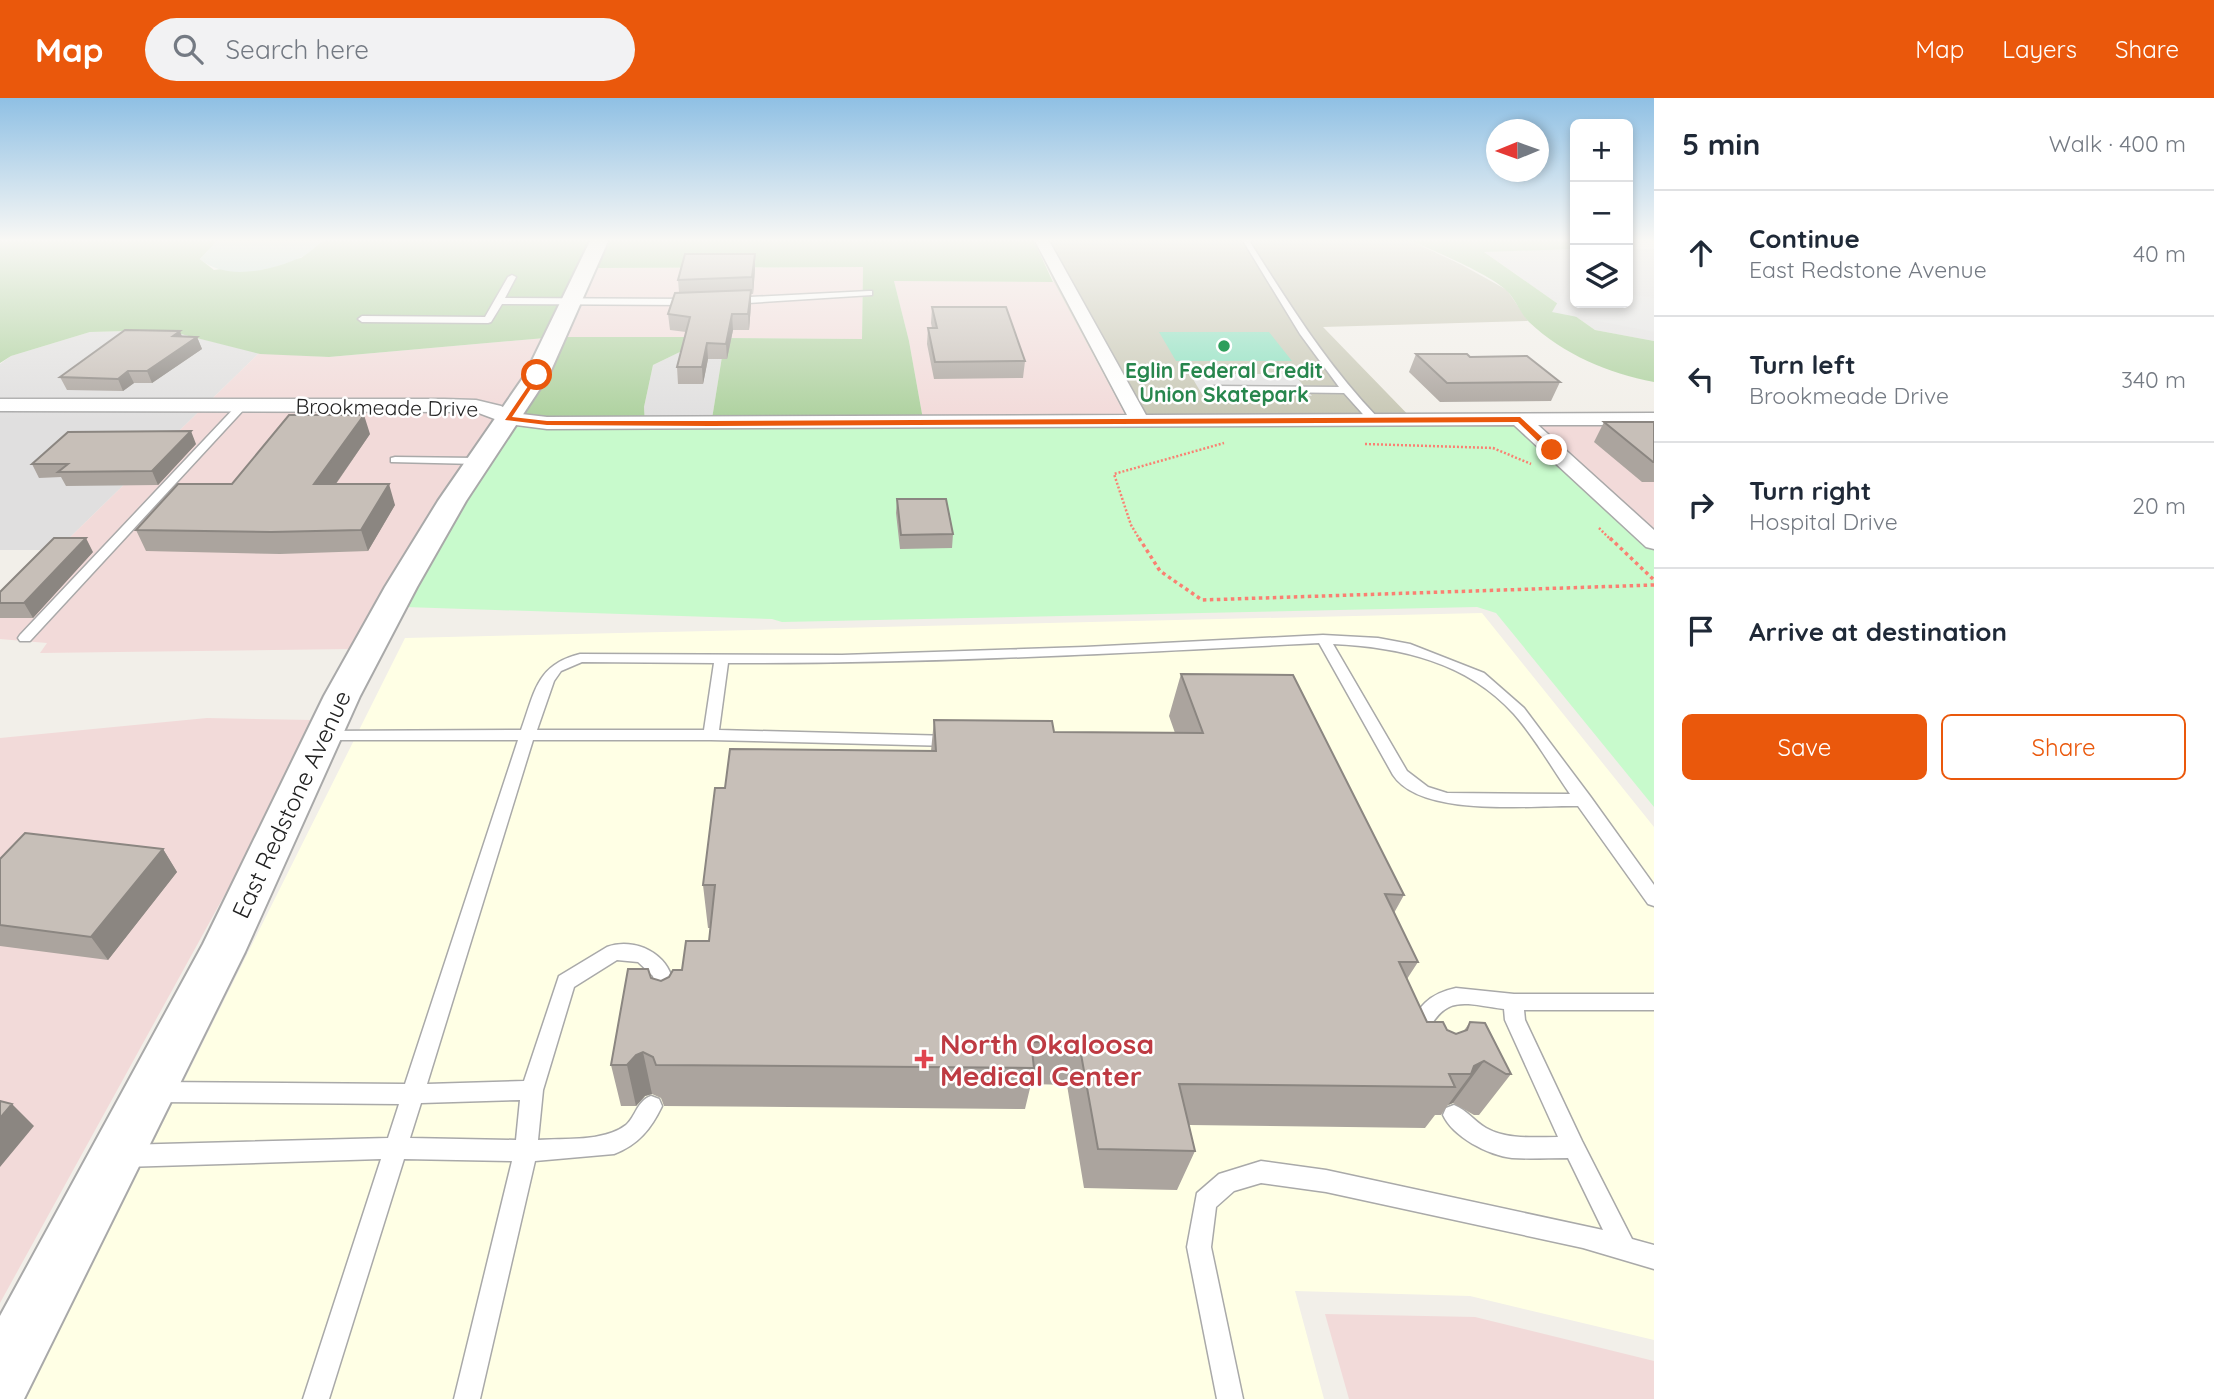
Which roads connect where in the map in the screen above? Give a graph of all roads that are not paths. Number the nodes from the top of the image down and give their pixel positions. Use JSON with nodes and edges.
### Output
{"nodes":[{"id":1,"x":741,"y":300,"type":"edge"},
{"id":2,"x":1074,"y":300,"type":"edge"},
{"id":3,"x":1282,"y":300,"type":"edge"},
{"id":4,"x":499,"y":301,"type":"joint"},
{"id":5,"x":571,"y":301,"type":"junction"},
{"id":6,"x":716,"y":301,"type":"edge"},
{"id":7,"x":703,"y":302,"type":"edge"},
{"id":8,"x":362,"y":319,"type":"dead end"},
{"id":9,"x":1214,"y":389,"type":"dead end"},
{"id":10,"x":1344,"y":390,"type":"junction"},
{"id":11,"x":0,"y":405,"type":"edge"},
{"id":12,"x":243,"y":405,"type":"junction"},
{"id":13,"x":508,"y":418,"type":"junction"},
{"id":14,"x":1654,"y":419,"type":"edge"},
{"id":15,"x":1374,"y":420,"type":"junction"},
{"id":16,"x":1520,"y":420,"type":"junction"},
{"id":17,"x":1140,"y":421,"type":"junction"},
{"id":18,"x":395,"y":460,"type":"dead end"},
{"id":19,"x":477,"y":461,"type":"junction"},
{"id":20,"x":1654,"y":542,"type":"edge"},
{"id":21,"x":24,"y":638,"type":"dead end"},
{"id":22,"x":1323,"y":639,"type":"junction"},
{"id":23,"x":722,"y":657,"type":"junction"},
{"id":24,"x":323,"y":735,"type":"junction"},
{"id":25,"x":527,"y":735,"type":"junction"},
{"id":26,"x":711,"y":735,"type":"junction"},
{"id":27,"x":972,"y":741,"type":"edge"},
{"id":28,"x":1584,"y":800,"type":"junction"},
{"id":29,"x":1654,"y":899,"type":"edge"},
{"id":30,"x":1514,"y":1002,"type":"junction"},
{"id":31,"x":1654,"y":1002,"type":"edge"},
{"id":32,"x":667,"y":1012,"type":"edge"},
{"id":33,"x":1424,"y":1055,"type":"edge"},
{"id":34,"x":532,"y":1090,"type":"junction"},
{"id":35,"x":150,"y":1091,"type":"junction"},
{"id":36,"x":414,"y":1094,"type":"junction"},
{"id":37,"x":651,"y":1106,"type":"dead end"},
{"id":38,"x":1454,"y":1115,"type":"edge"},
{"id":39,"x":396,"y":1148,"type":"junction"},
{"id":40,"x":1574,"y":1148,"type":"junction"},
{"id":41,"x":526,"y":1151,"type":"junction"},
{"id":42,"x":117,"y":1156,"type":"junction"},
{"id":43,"x":1625,"y":1249,"type":"junction"},
{"id":44,"x":1654,"y":1257,"type":"edge"},
{"id":45,"x":0,"y":1380,"type":"edge"},
{"id":46,"x":316,"y":1399,"type":"edge"},
{"id":47,"x":467,"y":1399,"type":"edge"},
{"id":48,"x":1230,"y":1399,"type":"edge"}],
"edges":[{"from":1,"to":6,"type":"lane"},
{"from":2,"to":17,"type":"street"},
{"from":3,"to":10,"type":"lane"},
{"from":4,"to":5,"type":"lane"},
{"from":4,"to":8,"type":"lane"},
{"from":5,"to":7,"type":"lane"},
{"from":5,"to":13,"type":"street","name":"East Redstone Avenue"},
{"from":9,"to":10,"type":"lane"},
{"from":10,"to":15,"type":"lane"},
{"from":11,"to":12,"type":"street","name":"Brookmeade Drive"},
{"from":12,"to":13,"type":"street","name":"Brookmeade Drive"},
{"from":12,"to":21,"type":"lane"},
{"from":13,"to":17,"type":"street","name":"Brookmeade Drive"},
{"from":13,"to":19,"type":"street","name":"East Redstone Avenue"},
{"from":14,"to":16,"type":"street","name":"Brookmeade Drive"},
{"from":15,"to":16,"type":"street","name":"Brookmeade Drive"},
{"from":15,"to":17,"type":"street","name":"Brookmeade Drive"},
{"from":16,"to":20,"type":"street"},
{"from":18,"to":19,"type":"lane"},
{"from":19,"to":24,"type":"street","name":"East Redstone Avenue"},
{"from":22,"to":23,"type":"lane"},
{"from":22,"to":28,"type":"lane"},
{"from":22,"to":28,"type":"lane"},
{"from":23,"to":25,"type":"lane"},
{"from":23,"to":26,"type":"lane"},
{"from":24,"to":25,"type":"lane"},
{"from":24,"to":35,"type":"street","name":"East Redstone Avenue"},
{"from":25,"to":26,"type":"lane"},
{"from":25,"to":36,"type":"lane"},
{"from":26,"to":27,"type":"lane"},
{"from":28,"to":29,"type":"lane"},
{"from":30,"to":31,"type":"lane"},
{"from":30,"to":33,"type":"lane"},
{"from":30,"to":40,"type":"lane"},
{"from":32,"to":34,"type":"lane"},
{"from":34,"to":36,"type":"lane"},
{"from":34,"to":41,"type":"lane"},
{"from":35,"to":36,"type":"lane"},
{"from":35,"to":42,"type":"street","name":"East Redstone Avenue"},
{"from":36,"to":39,"type":"lane"},
{"from":37,"to":41,"type":"lane"},
{"from":38,"to":40,"type":"lane"},
{"from":39,"to":41,"type":"lane"},
{"from":39,"to":42,"type":"lane"},
{"from":39,"to":46,"type":"lane"},
{"from":40,"to":43,"type":"lane"},
{"from":41,"to":47,"type":"lane"},
{"from":42,"to":45,"type":"street","name":"East Redstone Avenue"},
{"from":43,"to":44,"type":"lane"},
{"from":43,"to":48,"type":"lane"}]}
